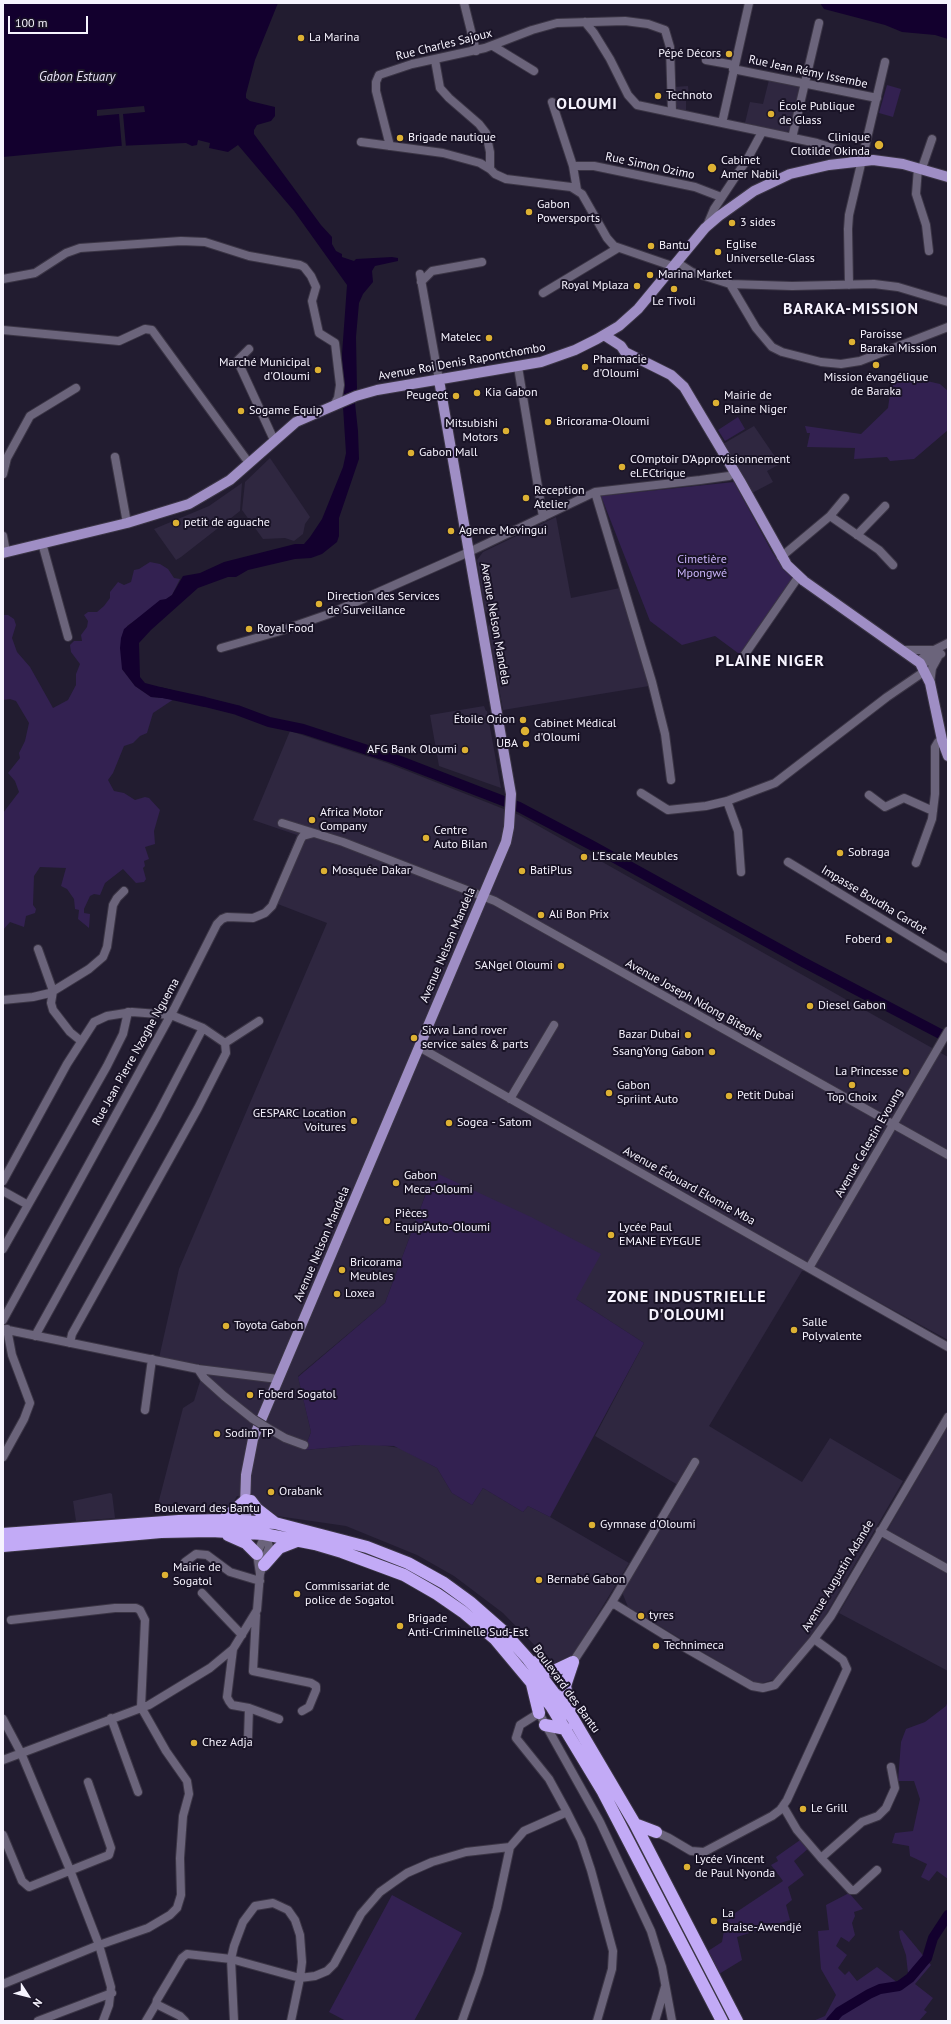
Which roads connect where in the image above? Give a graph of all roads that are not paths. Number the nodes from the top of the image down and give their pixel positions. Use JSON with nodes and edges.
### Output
{"nodes":[{"id":1,"x":464,"y":3,"type":"edge"},
{"id":2,"x":749,"y":3,"type":"edge"},
{"id":3,"x":585,"y":22,"type":"junction"},
{"id":4,"x":819,"y":23,"type":"dead end"},
{"id":5,"x":494,"y":46,"type":"junction"},
{"id":6,"x":476,"y":50,"type":"junction"},
{"id":7,"x":435,"y":60,"type":"junction"},
{"id":8,"x":706,"y":60,"type":"dead end"},
{"id":9,"x":885,"y":62,"type":"dead end"},
{"id":10,"x":734,"y":67,"type":"junction"},
{"id":11,"x":534,"y":71,"type":"dead end"},
{"id":12,"x":805,"y":82,"type":"junction"},
{"id":13,"x":877,"y":98,"type":"junction"},
{"id":14,"x":552,"y":102,"type":"dead end"},
{"id":15,"x":672,"y":112,"type":"junction"},
{"id":16,"x":722,"y":123,"type":"junction"},
{"id":17,"x":762,"y":132,"type":"junction"},
{"id":18,"x":792,"y":138,"type":"junction"},
{"id":19,"x":932,"y":139,"type":"dead end"},
{"id":20,"x":361,"y":142,"type":"dead end"},
{"id":21,"x":390,"y":146,"type":"junction"},
{"id":22,"x":863,"y":161,"type":"junction"},
{"id":23,"x":573,"y":166,"type":"junction"},
{"id":24,"x":920,"y":168,"type":"junction"},
{"id":25,"x":490,"y":169,"type":"junction"},
{"id":26,"x":948,"y":177,"type":"edge"},
{"id":27,"x":577,"y":190,"type":"junction"},
{"id":28,"x":721,"y":197,"type":"junction"},
{"id":29,"x":705,"y":228,"type":"junction"},
{"id":30,"x":618,"y":248,"type":"junction"},
{"id":31,"x":929,"y":251,"type":"dead end"},
{"id":32,"x":482,"y":262,"type":"dead end"},
{"id":33,"x":676,"y":265,"type":"junction"},
{"id":34,"x":3,"y":279,"type":"edge"},
{"id":35,"x":730,"y":284,"type":"junction"},
{"id":36,"x":849,"y":285,"type":"junction"},
{"id":37,"x":543,"y":293,"type":"dead end"},
{"id":38,"x":948,"y":302,"type":"edge"},
{"id":39,"x":948,"y":327,"type":"edge"},
{"id":40,"x":3,"y":330,"type":"edge"},
{"id":41,"x":608,"y":333,"type":"junction"},
{"id":42,"x":617,"y":342,"type":"junction"},
{"id":43,"x":249,"y":349,"type":"dead end"},
{"id":44,"x":518,"y":367,"type":"junction"},
{"id":45,"x":439,"y":380,"type":"junction"},
{"id":46,"x":76,"y":388,"type":"dead end"},
{"id":47,"x":338,"y":404,"type":"junction"},
{"id":48,"x":307,"y":419,"type":"junction"},
{"id":49,"x":274,"y":440,"type":"junction"},
{"id":50,"x":115,"y":457,"type":"dead end"},
{"id":51,"x":249,"y":463,"type":"junction"},
{"id":52,"x":735,"y":472,"type":"junction"},
{"id":53,"x":3,"y":474,"type":"edge"},
{"id":54,"x":595,"y":492,"type":"junction"},
{"id":55,"x":845,"y":498,"type":"dead end"},
{"id":56,"x":885,"y":506,"type":"dead end"},
{"id":57,"x":830,"y":516,"type":"junction"},
{"id":58,"x":543,"y":517,"type":"junction"},
{"id":59,"x":126,"y":523,"type":"junction"},
{"id":60,"x":858,"y":535,"type":"junction"},
{"id":61,"x":3,"y":536,"type":"edge"},
{"id":62,"x":43,"y":546,"type":"junction"},
{"id":63,"x":469,"y":552,"type":"junction"},
{"id":64,"x":4,"y":554,"type":"edge"},
{"id":65,"x":781,"y":557,"type":"junction"},
{"id":66,"x":893,"y":565,"type":"dead end"},
{"id":67,"x":799,"y":576,"type":"junction"},
{"id":68,"x":68,"y":636,"type":"dead end"},
{"id":69,"x":948,"y":643,"type":"edge"},
{"id":70,"x":221,"y":648,"type":"dead end"},
{"id":71,"x":948,"y":648,"type":"edge"},
{"id":72,"x":903,"y":650,"type":"junction"},
{"id":73,"x":940,"y":651,"type":"junction"},
{"id":74,"x":741,"y":660,"type":"dead end"},
{"id":75,"x":923,"y":667,"type":"junction"},
{"id":76,"x":930,"y":682,"type":"junction"},
{"id":77,"x":942,"y":740,"type":"junction"},
{"id":78,"x":948,"y":756,"type":"edge"},
{"id":79,"x":671,"y":780,"type":"dead end"},
{"id":80,"x":641,"y":793,"type":"dead end"},
{"id":81,"x":869,"y":795,"type":"dead end"},
{"id":82,"x":726,"y":801,"type":"junction"},
{"id":83,"x":933,"y":811,"type":"junction"},
{"id":84,"x":282,"y":823,"type":"dead end"},
{"id":85,"x":314,"y":833,"type":"junction"},
{"id":86,"x":788,"y":862,"type":"dead end"},
{"id":87,"x":916,"y":863,"type":"dead end"},
{"id":88,"x":741,"y":872,"type":"dead end"},
{"id":89,"x":124,"y":891,"type":"dead end"},
{"id":90,"x":483,"y":896,"type":"junction"},
{"id":91,"x":38,"y":949,"type":"dead end"},
{"id":92,"x":948,"y":959,"type":"edge"},
{"id":93,"x":54,"y":991,"type":"junction"},
{"id":94,"x":3,"y":1000,"type":"edge"},
{"id":95,"x":128,"y":1012,"type":"junction"},
{"id":96,"x":171,"y":1015,"type":"junction"},
{"id":97,"x":259,"y":1021,"type":"dead end"},
{"id":98,"x":554,"y":1025,"type":"dead end"},
{"id":99,"x":203,"y":1028,"type":"junction"},
{"id":100,"x":948,"y":1031,"type":"edge"},
{"id":101,"x":81,"y":1041,"type":"junction"},
{"id":102,"x":225,"y":1043,"type":"junction"},
{"id":103,"x":419,"y":1047,"type":"junction"},
{"id":104,"x":510,"y":1099,"type":"junction"},
{"id":105,"x":894,"y":1124,"type":"junction"},
{"id":106,"x":948,"y":1155,"type":"edge"},
{"id":107,"x":3,"y":1181,"type":"edge"},
{"id":108,"x":3,"y":1191,"type":"edge"},
{"id":109,"x":28,"y":1205,"type":"junction"},
{"id":110,"x":3,"y":1249,"type":"edge"},
{"id":111,"x":809,"y":1268,"type":"junction"},
{"id":112,"x":3,"y":1320,"type":"edge"},
{"id":113,"x":5,"y":1329,"type":"edge"},
{"id":114,"x":35,"y":1336,"type":"junction"},
{"id":115,"x":70,"y":1343,"type":"junction"},
{"id":116,"x":948,"y":1347,"type":"edge"},
{"id":117,"x":152,"y":1359,"type":"junction"},
{"id":118,"x":198,"y":1369,"type":"junction"},
{"id":119,"x":278,"y":1379,"type":"junction"},
{"id":120,"x":145,"y":1410,"type":"dead end"},
{"id":121,"x":948,"y":1417,"type":"edge"},
{"id":122,"x":304,"y":1445,"type":"dead end"},
{"id":123,"x":3,"y":1457,"type":"edge"},
{"id":124,"x":695,"y":1462,"type":"dead end"},
{"id":125,"x":247,"y":1498,"type":"junction"},
{"id":126,"x":250,"y":1522,"type":"junction"},
{"id":127,"x":275,"y":1523,"type":"junction"},
{"id":128,"x":221,"y":1526,"type":"junction"},
{"id":129,"x":880,"y":1531,"type":"junction"},
{"id":130,"x":3,"y":1534,"type":"edge"},
{"id":131,"x":300,"y":1541,"type":"junction"},
{"id":132,"x":3,"y":1546,"type":"edge"},
{"id":133,"x":257,"y":1554,"type":"junction"},
{"id":134,"x":185,"y":1562,"type":"dead end"},
{"id":135,"x":948,"y":1569,"type":"edge"},
{"id":136,"x":261,"y":1573,"type":"junction"},
{"id":137,"x":202,"y":1593,"type":"dead end"},
{"id":138,"x":611,"y":1604,"type":"junction"},
{"id":139,"x":257,"y":1610,"type":"junction"},
{"id":140,"x":12,"y":1620,"type":"dead end"},
{"id":141,"x":242,"y":1635,"type":"junction"},
{"id":142,"x":814,"y":1639,"type":"junction"},
{"id":143,"x":233,"y":1649,"type":"junction"},
{"id":144,"x":528,"y":1659,"type":"junction"},
{"id":145,"x":573,"y":1662,"type":"junction"},
{"id":146,"x":532,"y":1681,"type":"junction"},
{"id":147,"x":141,"y":1707,"type":"junction"},
{"id":148,"x":249,"y":1708,"type":"junction"},
{"id":149,"x":302,"y":1711,"type":"dead end"},
{"id":150,"x":539,"y":1713,"type":"junction"},
{"id":151,"x":572,"y":1717,"type":"junction"},
{"id":152,"x":111,"y":1718,"type":"junction"},
{"id":153,"x":3,"y":1719,"type":"edge"},
{"id":154,"x":279,"y":1719,"type":"dead end"},
{"id":155,"x":545,"y":1725,"type":"junction"},
{"id":156,"x":566,"y":1729,"type":"junction"},
{"id":157,"x":248,"y":1738,"type":"dead end"},
{"id":158,"x":21,"y":1752,"type":"junction"},
{"id":159,"x":3,"y":1760,"type":"edge"},
{"id":160,"x":891,"y":1767,"type":"dead end"},
{"id":161,"x":88,"y":1782,"type":"dead end"},
{"id":162,"x":138,"y":1792,"type":"dead end"},
{"id":163,"x":783,"y":1806,"type":"junction"},
{"id":164,"x":567,"y":1812,"type":"junction"},
{"id":165,"x":635,"y":1824,"type":"junction"},
{"id":166,"x":656,"y":1832,"type":"junction"},
{"id":167,"x":3,"y":1835,"type":"edge"},
{"id":168,"x":645,"y":1844,"type":"junction"},
{"id":169,"x":510,"y":1847,"type":"junction"},
{"id":170,"x":821,"y":1858,"type":"junction"},
{"id":171,"x":70,"y":1870,"type":"junction"},
{"id":172,"x":877,"y":1870,"type":"dead end"},
{"id":173,"x":99,"y":1945,"type":"junction"},
{"id":174,"x":231,"y":1959,"type":"junction"},
{"id":175,"x":300,"y":1978,"type":"junction"},
{"id":176,"x":665,"y":1982,"type":"junction"},
{"id":177,"x":3,"y":1984,"type":"edge"},
{"id":178,"x":112,"y":1993,"type":"junction"},
{"id":179,"x":156,"y":2004,"type":"junction"},
{"id":180,"x":671,"y":2010,"type":"junction"},
{"id":181,"x":658,"y":2012,"type":"junction"},
{"id":182,"x":38,"y":2021,"type":"edge"},
{"id":183,"x":103,"y":2021,"type":"edge"},
{"id":184,"x":146,"y":2021,"type":"edge"},
{"id":185,"x":185,"y":2021,"type":"edge"},
{"id":186,"x":234,"y":2021,"type":"edge"},
{"id":187,"x":291,"y":2021,"type":"edge"},
{"id":188,"x":462,"y":2021,"type":"edge"},
{"id":189,"x":597,"y":2021,"type":"edge"},
{"id":190,"x":655,"y":2021,"type":"edge"},
{"id":191,"x":672,"y":2021,"type":"edge"},
{"id":192,"x":722,"y":2021,"type":"edge"},
{"id":193,"x":737,"y":2021,"type":"edge"}],
"edges":[{"from":1,"to":6,"type":"street"},
{"from":2,"to":10,"type":"street"},
{"from":3,"to":5,"type":"street","name":"Rue Charles Sajoux"},
{"from":3,"to":15,"type":"street"},
{"from":3,"to":15,"type":"street","name":"Rue Charles Sajoux"},
{"from":4,"to":12,"type":"street"},
{"from":5,"to":6,"type":"street","name":"Rue Charles Sajoux"},
{"from":5,"to":11,"type":"street"},
{"from":6,"to":7,"type":"street","name":"Rue Charles Sajoux"},
{"from":7,"to":21,"type":"street","name":"Rue Charles Sajoux"},
{"from":7,"to":25,"type":"street"},
{"from":8,"to":10,"type":"street","name":"Rue Jean Rémy Issembe"},
{"from":9,"to":13,"type":"street"},
{"from":10,"to":12,"type":"street","name":"Rue Jean Rémy Issembe"},
{"from":10,"to":16,"type":"street"},
{"from":12,"to":13,"type":"street","name":"Rue Jean Rémy Issembe"},
{"from":12,"to":18,"type":"street"},
{"from":13,"to":22,"type":"street"},
{"from":14,"to":23,"type":"street"},
{"from":15,"to":16,"type":"street"},
{"from":16,"to":17,"type":"street"},
{"from":17,"to":18,"type":"street"},
{"from":17,"to":28,"type":"street"},
{"from":18,"to":22,"type":"street"},
{"from":19,"to":24,"type":"street"},
{"from":20,"to":21,"type":"street"},
{"from":21,"to":25,"type":"street"},
{"from":22,"to":24,"type":"main road","name":"Avenue Roi Denis Rapontchombo"},
{"from":22,"to":29,"type":"main road","name":"Avenue Roi Denis Rapontchombo"},
{"from":22,"to":36,"type":"street"},
{"from":23,"to":27,"type":"street"},
{"from":23,"to":28,"type":"street","name":"Rue Simon Ozimo"},
{"from":24,"to":26,"type":"main road","name":"Avenue Roi Denis Rapontchombo"},
{"from":24,"to":31,"type":"street"},
{"from":25,"to":27,"type":"street"},
{"from":27,"to":30,"type":"street"},
{"from":28,"to":29,"type":"street"},
{"from":29,"to":33,"type":"main road","name":"Avenue Roi Denis Rapontchombo"},
{"from":30,"to":33,"type":"street"},
{"from":30,"to":37,"type":"street"},
{"from":32,"to":45,"type":"street"},
{"from":33,"to":35,"type":"street"},
{"from":33,"to":41,"type":"main road","name":"Avenue Roi Denis Rapontchombo"},
{"from":34,"to":47,"type":"street"},
{"from":35,"to":36,"type":"street"},
{"from":35,"to":39,"type":"street"},
{"from":36,"to":38,"type":"street"},
{"from":40,"to":51,"type":"street"},
{"from":41,"to":42,"type":"main road"},
{"from":41,"to":42,"type":"main road"},
{"from":41,"to":44,"type":"main road","name":"Avenue Roi Denis Rapontchombo"},
{"from":42,"to":52,"type":"main road"},
{"from":43,"to":49,"type":"street"},
{"from":44,"to":45,"type":"main road","name":"Avenue Roi Denis Rapontchombo"},
{"from":44,"to":58,"type":"street"},
{"from":45,"to":47,"type":"main road","name":"Avenue Roi Denis Rapontchombo"},
{"from":45,"to":63,"type":"main road","name":"Avenue Nelson Mandela"},
{"from":46,"to":53,"type":"street"},
{"from":47,"to":48,"type":"main road","name":"Avenue Roi Denis Rapontchombo"},
{"from":48,"to":49,"type":"main road","name":"Avenue Roi Denis Rapontchombo"},
{"from":48,"to":62,"type":"main road"},
{"from":49,"to":51,"type":"main road","name":"Avenue Roi Denis Rapontchombo"},
{"from":50,"to":59,"type":"street"},
{"from":51,"to":59,"type":"main road","name":"Avenue Roi Denis Rapontchombo"},
{"from":52,"to":54,"type":"street"},
{"from":52,"to":65,"type":"main road"},
{"from":54,"to":58,"type":"street"},
{"from":54,"to":79,"type":"street"},
{"from":55,"to":57,"type":"street"},
{"from":56,"to":60,"type":"street"},
{"from":57,"to":60,"type":"street"},
{"from":57,"to":65,"type":"street"},
{"from":58,"to":63,"type":"street"},
{"from":59,"to":62,"type":"main road","name":"Avenue Roi Denis Rapontchombo"},
{"from":60,"to":66,"type":"street"},
{"from":61,"to":64,"type":"street"},
{"from":62,"to":64,"type":"main road"},
{"from":62,"to":68,"type":"street"},
{"from":63,"to":70,"type":"street"},
{"from":63,"to":90,"type":"main road","name":"Avenue Nelson Mandela"},
{"from":65,"to":67,"type":"main road"},
{"from":67,"to":72,"type":"main road"},
{"from":67,"to":74,"type":"street"},
{"from":69,"to":73,"type":"street"},
{"from":71,"to":73,"type":"street"},
{"from":72,"to":73,"type":"street"},
{"from":72,"to":75,"type":"main road"},
{"from":73,"to":75,"type":"street"},
{"from":73,"to":76,"type":"street"},
{"from":75,"to":76,"type":"main road"},
{"from":75,"to":82,"type":"street"},
{"from":76,"to":77,"type":"main road"},
{"from":77,"to":78,"type":"main road"},
{"from":77,"to":83,"type":"street"},
{"from":80,"to":82,"type":"street"},
{"from":81,"to":83,"type":"street"},
{"from":82,"to":88,"type":"street"},
{"from":83,"to":87,"type":"street"},
{"from":84,"to":85,"type":"street","name":"Avenue Joseph Ndong Biteghe"},
{"from":85,"to":90,"type":"street","name":"Avenue Joseph Ndong Biteghe"},
{"from":85,"to":96,"type":"street","name":"Rue Jean Pierre Nzoghe Nguema"},
{"from":86,"to":92,"type":"street","name":"Impasse Boudha Cardot"},
{"from":89,"to":93,"type":"street"},
{"from":90,"to":103,"type":"main road","name":"Avenue Nelson Mandela"},
{"from":90,"to":105,"type":"street","name":"Avenue Joseph Ndong Biteghe"},
{"from":91,"to":93,"type":"street"},
{"from":93,"to":94,"type":"street"},
{"from":93,"to":101,"type":"street"},
{"from":95,"to":96,"type":"street"},
{"from":95,"to":101,"type":"street"},
{"from":95,"to":109,"type":"street"},
{"from":96,"to":99,"type":"street"},
{"from":96,"to":112,"type":"street","name":"Rue Jean Pierre Nzoghe Nguema"},
{"from":97,"to":102,"type":"street"},
{"from":98,"to":104,"type":"street"},
{"from":99,"to":102,"type":"street"},
{"from":99,"to":114,"type":"street"},
{"from":100,"to":105,"type":"street","name":"Avenue Celestin Evoung"},
{"from":101,"to":107,"type":"street"},
{"from":102,"to":115,"type":"street"},
{"from":103,"to":104,"type":"street","name":"Avenue Édouard Ekomie Mba"},
{"from":103,"to":119,"type":"main road","name":"Avenue Nelson Mandela"},
{"from":104,"to":111,"type":"street","name":"Avenue Édouard Ekomie Mba"},
{"from":105,"to":106,"type":"street","name":"Avenue Joseph Ndong Biteghe"},
{"from":105,"to":111,"type":"street","name":"Avenue Celestin Evoung"},
{"from":108,"to":109,"type":"street"},
{"from":109,"to":110,"type":"street"},
{"from":111,"to":116,"type":"street","name":"Avenue Édouard Ekomie Mba"},
{"from":113,"to":114,"type":"street"},
{"from":113,"to":123,"type":"street"},
{"from":114,"to":115,"type":"street"},
{"from":115,"to":117,"type":"street"},
{"from":117,"to":118,"type":"street"},
{"from":117,"to":120,"type":"street"},
{"from":118,"to":119,"type":"street"},
{"from":118,"to":122,"type":"street","bridge":true},
{"from":119,"to":125,"type":"main road","name":"Avenue Nelson Mandela"},
{"from":121,"to":129,"type":"street","name":"Avenue Augustin Adande"},
{"from":124,"to":138,"type":"street"},
{"from":125,"to":126,"type":"main road","name":"Avenue Nelson Mandela"},
{"from":125,"to":127,"type":"highway"},
{"from":125,"to":128,"type":"highway"},
{"from":126,"to":127,"type":"highway","name":"Boulevard des Bantu"},
{"from":126,"to":128,"type":"highway","name":"Boulevard des Bantu"},
{"from":127,"to":144,"type":"highway","name":"Boulevard des Bantu"},
{"from":128,"to":130,"type":"highway","name":"Boulevard des Bantu"},
{"from":128,"to":131,"type":"highway","name":"Boulevard des Bantu"},
{"from":128,"to":132,"type":"highway","name":"Boulevard des Bantu"},
{"from":128,"to":133,"type":"highway"},
{"from":129,"to":135,"type":"street"},
{"from":129,"to":142,"type":"street","name":"Avenue Augustin Adande"},
{"from":131,"to":136,"type":"highway"},
{"from":131,"to":146,"type":"highway","name":"Boulevard des Bantu"},
{"from":133,"to":136,"type":"street"},
{"from":133,"to":136,"type":"street"},
{"from":134,"to":136,"type":"street"},
{"from":136,"to":139,"type":"street"},
{"from":137,"to":141,"type":"street"},
{"from":138,"to":142,"type":"street","name":"Avenue Augustin Adande"},
{"from":138,"to":145,"type":"street"},
{"from":139,"to":141,"type":"street"},
{"from":139,"to":149,"type":"street"},
{"from":140,"to":147,"type":"street"},
{"from":141,"to":143,"type":"street"},
{"from":142,"to":163,"type":"street"},
{"from":143,"to":147,"type":"street"},
{"from":143,"to":148,"type":"street"},
{"from":144,"to":145,"type":"highway"},
{"from":144,"to":151,"type":"highway","name":"Boulevard des Bantu"},
{"from":145,"to":151,"type":"highway"},
{"from":146,"to":150,"type":"highway"},
{"from":146,"to":156,"type":"highway","name":"Boulevard des Bantu"},
{"from":147,"to":152,"type":"street"},
{"from":147,"to":173,"type":"street"},
{"from":148,"to":154,"type":"street"},
{"from":148,"to":157,"type":"street"},
{"from":150,"to":155,"type":"street"},
{"from":150,"to":164,"type":"street"},
{"from":151,"to":165,"type":"highway","name":"Boulevard des Bantu"},
{"from":152,"to":158,"type":"street"},
{"from":152,"to":162,"type":"street"},
{"from":153,"to":158,"type":"street"},
{"from":155,"to":156,"type":"highway"},
{"from":155,"to":176,"type":"street"},
{"from":156,"to":192,"type":"highway","name":"Boulevard des Bantu"},
{"from":158,"to":159,"type":"street"},
{"from":158,"to":171,"type":"street"},
{"from":160,"to":170,"type":"street"},
{"from":161,"to":171,"type":"street"},
{"from":163,"to":166,"type":"street"},
{"from":163,"to":170,"type":"street"},
{"from":164,"to":169,"type":"street"},
{"from":164,"to":189,"type":"street"},
{"from":165,"to":166,"type":"highway"},
{"from":165,"to":168,"type":"highway","name":"Boulevard des Bantu"},
{"from":166,"to":168,"type":"highway"},
{"from":167,"to":171,"type":"street"},
{"from":168,"to":193,"type":"highway","name":"Boulevard des Bantu"},
{"from":169,"to":175,"type":"street"},
{"from":169,"to":188,"type":"street"},
{"from":170,"to":172,"type":"street"},
{"from":171,"to":173,"type":"street"},
{"from":173,"to":177,"type":"street"},
{"from":173,"to":178,"type":"street"},
{"from":174,"to":175,"type":"street"},
{"from":174,"to":175,"type":"street"},
{"from":174,"to":179,"type":"street"},
{"from":174,"to":186,"type":"street"},
{"from":175,"to":187,"type":"street"},
{"from":176,"to":180,"type":"street"},
{"from":176,"to":181,"type":"street"},
{"from":178,"to":182,"type":"street"},
{"from":178,"to":183,"type":"street"},
{"from":179,"to":184,"type":"street"},
{"from":179,"to":185,"type":"street"},
{"from":180,"to":181,"type":"street"},
{"from":180,"to":191,"type":"street"},
{"from":181,"to":190,"type":"street"}]}
